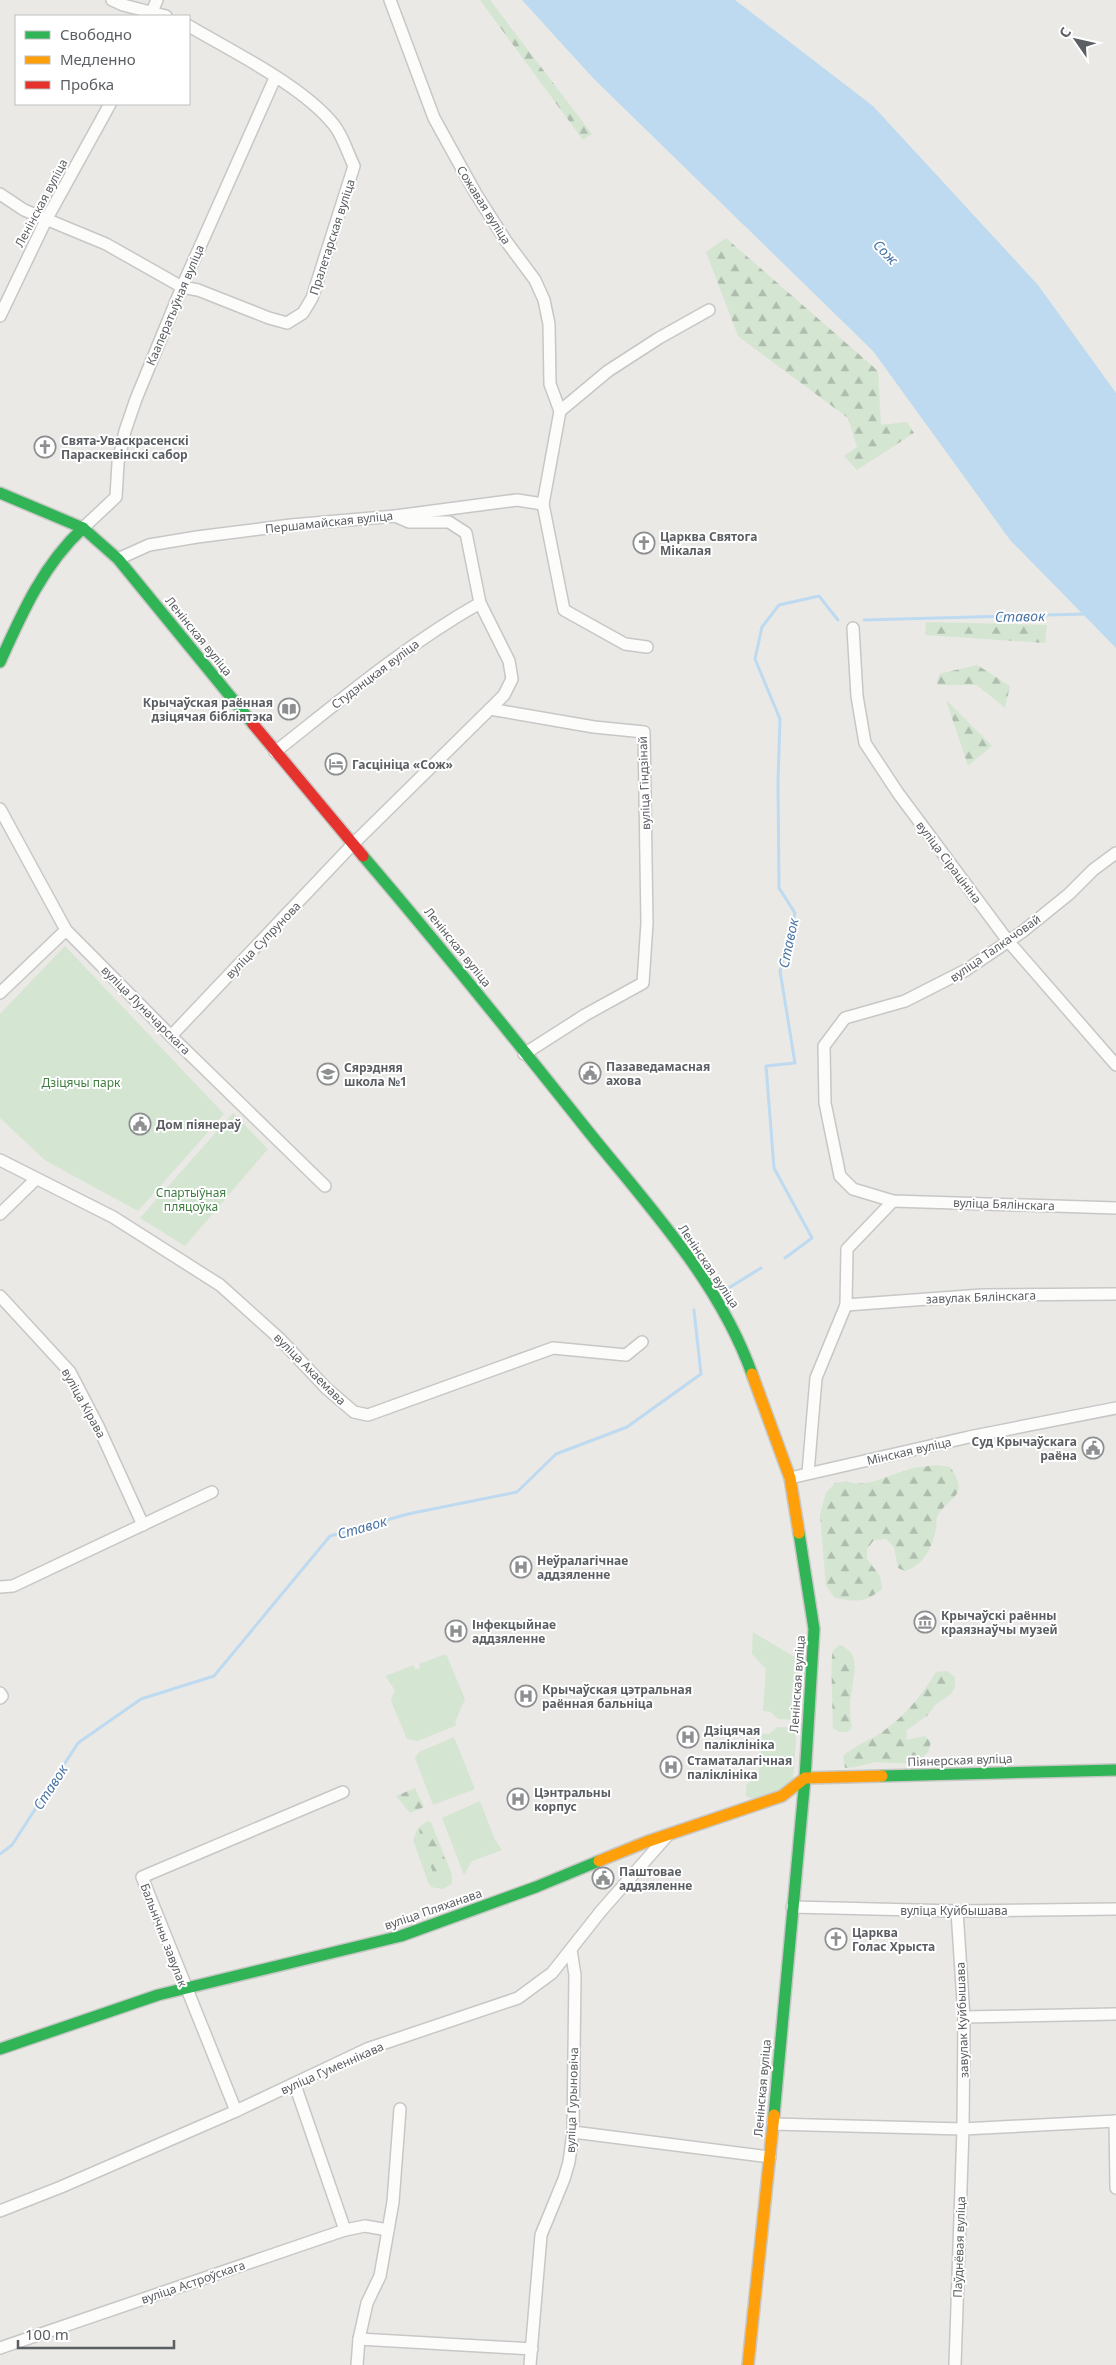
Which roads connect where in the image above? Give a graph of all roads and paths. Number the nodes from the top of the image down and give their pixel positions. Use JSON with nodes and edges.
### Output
{"nodes":[{"id":1,"x":112,"y":0,"type":"edge"},
{"id":2,"x":157,"y":0,"type":"edge"},
{"id":3,"x":390,"y":0,"type":"edge"},
{"id":4,"x":151,"y":15,"type":"edge"},
{"id":5,"x":190,"y":27,"type":"edge"},
{"id":6,"x":274,"y":78,"type":"junction"},
{"id":7,"x":109,"y":105,"type":"edge"},
{"id":8,"x":0,"y":194,"type":"edge"},
{"id":9,"x":46,"y":220,"type":"junction"},
{"id":10,"x":182,"y":287,"type":"junction"},
{"id":11,"x":709,"y":310,"type":"dead end"},
{"id":12,"x":0,"y":316,"type":"edge"},
{"id":13,"x":560,"y":411,"type":"junction"},
{"id":14,"x":0,"y":493,"type":"edge"},
{"id":15,"x":543,"y":504,"type":"junction"},
{"id":16,"x":396,"y":516,"type":"junction"},
{"id":17,"x":83,"y":528,"type":"junction"},
{"id":18,"x":118,"y":559,"type":"junction"},
{"id":19,"x":480,"y":603,"type":"junction"},
{"id":20,"x":853,"y":628,"type":"dead end"},
{"id":21,"x":647,"y":647,"type":"dead end"},
{"id":22,"x":0,"y":662,"type":"edge"},
{"id":23,"x":490,"y":709,"type":"junction"},
{"id":24,"x":275,"y":752,"type":"junction"},
{"id":25,"x":0,"y":809,"type":"edge"},
{"id":26,"x":354,"y":844,"type":"junction"},
{"id":27,"x":1116,"y":854,"type":"edge"},
{"id":28,"x":66,"y":930,"type":"junction"},
{"id":29,"x":1008,"y":942,"type":"junction"},
{"id":30,"x":0,"y":994,"type":"edge"},
{"id":31,"x":171,"y":1036,"type":"junction"},
{"id":32,"x":524,"y":1054,"type":"junction"},
{"id":33,"x":1116,"y":1065,"type":"edge"},
{"id":34,"x":0,"y":1160,"type":"edge"},
{"id":35,"x":840,"y":1176,"type":"joint"},
{"id":36,"x":35,"y":1180,"type":"junction"},
{"id":37,"x":325,"y":1186,"type":"dead end"},
{"id":38,"x":893,"y":1202,"type":"junction"},
{"id":39,"x":1116,"y":1208,"type":"edge"},
{"id":40,"x":0,"y":1214,"type":"edge"},
{"id":41,"x":1116,"y":1294,"type":"edge"},
{"id":42,"x":0,"y":1296,"type":"edge"},
{"id":43,"x":846,"y":1305,"type":"junction"},
{"id":44,"x":642,"y":1342,"type":"dead end"},
{"id":45,"x":1116,"y":1408,"type":"edge"},
{"id":46,"x":808,"y":1472,"type":"junction"},
{"id":47,"x":790,"y":1478,"type":"junction"},
{"id":48,"x":212,"y":1492,"type":"dead end"},
{"id":49,"x":143,"y":1525,"type":"junction"},
{"id":50,"x":0,"y":1587,"type":"edge"},
{"id":51,"x":1116,"y":1770,"type":"edge"},
{"id":52,"x":805,"y":1778,"type":"junction"},
{"id":53,"x":343,"y":1792,"type":"dead end"},
{"id":54,"x":668,"y":1835,"type":"junction"},
{"id":55,"x":792,"y":1907,"type":"junction"},
{"id":56,"x":1116,"y":1909,"type":"edge"},
{"id":57,"x":957,"y":1911,"type":"junction"},
{"id":58,"x":571,"y":1950,"type":"junction"},
{"id":59,"x":185,"y":1988,"type":"junction"},
{"id":60,"x":1116,"y":2014,"type":"edge"},
{"id":61,"x":964,"y":2017,"type":"junction"},
{"id":62,"x":0,"y":2049,"type":"edge"},
{"id":63,"x":295,"y":2084,"type":"junction"},
{"id":64,"x":400,"y":2109,"type":"dead end"},
{"id":65,"x":236,"y":2112,"type":"junction"},
{"id":66,"x":1115,"y":2121,"type":"edge"},
{"id":67,"x":773,"y":2124,"type":"junction"},
{"id":68,"x":963,"y":2129,"type":"junction"},
{"id":69,"x":573,"y":2132,"type":"junction"},
{"id":70,"x":770,"y":2157,"type":"junction"},
{"id":71,"x":1116,"y":2188,"type":"edge"},
{"id":72,"x":0,"y":2211,"type":"edge"},
{"id":73,"x":345,"y":2230,"type":"junction"},
{"id":74,"x":388,"y":2230,"type":"junction"},
{"id":75,"x":359,"y":2339,"type":"junction"},
{"id":76,"x":0,"y":2348,"type":"edge"},
{"id":77,"x":532,"y":2349,"type":"junction"},
{"id":78,"x":357,"y":2365,"type":"edge"},
{"id":79,"x":530,"y":2365,"type":"edge"},
{"id":80,"x":748,"y":2365,"type":"edge"},
{"id":81,"x":955,"y":2365,"type":"edge"}],
"edges":[{"from":1,"to":4,"type":"street"},
{"from":2,"to":4,"type":"street"},
{"from":3,"to":13,"type":"street","name":"Сожавая вуліца"},
{"from":5,"to":6,"type":"street","name":"Пралетарская вуліца"},
{"from":6,"to":10,"type":"street","name":"Кааператыўная вуліца"},
{"from":6,"to":10,"type":"street","name":"Пралетарская вуліца"},
{"from":7,"to":9,"type":"street","name":"Ленінская вуліца"},
{"from":8,"to":9,"type":"street","name":"Пралетарская вуліца"},
{"from":9,"to":10,"type":"street","name":"Пралетарская вуліца"},
{"from":9,"to":12,"type":"street","name":"Ленінская вуліца"},
{"from":10,"to":17,"type":"street","name":"Кааператыўная вуліца"},
{"from":11,"to":13,"type":"street"},
{"from":13,"to":15,"type":"street"},
{"from":14,"to":17,"type":"main road","name":"Ленінская вуліца"},
{"from":15,"to":16,"type":"street","name":"Першамайская вуліца"},
{"from":15,"to":21,"type":"street"},
{"from":16,"to":18,"type":"street","name":"Першамайская вуліца"},
{"from":16,"to":19,"type":"street"},
{"from":17,"to":18,"type":"main road","name":"Ленінская вуліца"},
{"from":17,"to":22,"type":"main road"},
{"from":18,"to":24,"type":"main road","name":"Ленінская вуліца"},
{"from":19,"to":23,"type":"street"},
{"from":19,"to":24,"type":"street","name":"Студэнцкая вуліца"},
{"from":20,"to":29,"type":"street","name":"вуліца Сірацініна"},
{"from":23,"to":26,"type":"street","name":"вуліца Супрунова"},
{"from":23,"to":32,"type":"street","name":"вуліца Гіндзінай"},
{"from":24,"to":26,"type":"main road","name":"Ленінская вуліца"},
{"from":25,"to":28,"type":"street","name":"вуліца Луначарскага"},
{"from":26,"to":31,"type":"street","name":"вуліца Супрунова"},
{"from":26,"to":32,"type":"main road","name":"Ленінская вуліца"},
{"from":27,"to":29,"type":"street","name":"вуліца Талкачовай"},
{"from":28,"to":30,"type":"street"},
{"from":28,"to":31,"type":"street","name":"вуліца Луначарскага"},
{"from":29,"to":33,"type":"street","name":"вуліца Сірацініна"},
{"from":29,"to":35,"type":"street","name":"вуліца Талкачовай"},
{"from":31,"to":37,"type":"street","name":"вуліца Луначарскага"},
{"from":32,"to":47,"type":"main road","name":"Ленінская вуліца"},
{"from":34,"to":36,"type":"street","name":"вуліца Акаемава"},
{"from":35,"to":38,"type":"street","name":"вуліца Бялінскага"},
{"from":36,"to":40,"type":"street"},
{"from":36,"to":44,"type":"street","name":"вуліца Акаемава"},
{"from":38,"to":39,"type":"street","name":"вуліца Бялінскага"},
{"from":38,"to":43,"type":"street"},
{"from":41,"to":43,"type":"street","name":"завулак Бялінскага"},
{"from":42,"to":49,"type":"street","name":"вуліца Кірава"},
{"from":43,"to":46,"type":"street"},
{"from":45,"to":46,"type":"street","name":"Мінская вуліца"},
{"from":46,"to":47,"type":"street","name":"Мінская вуліца"},
{"from":47,"to":52,"type":"main road","name":"Ленінская вуліца"},
{"from":48,"to":49,"type":"street"},
{"from":49,"to":50,"type":"street"},
{"from":51,"to":52,"type":"main road","name":"Піянерская вуліца"},
{"from":52,"to":54,"type":"main road","name":"вуліца Пляханава"},
{"from":52,"to":55,"type":"main road","name":"Ленінская вуліца"},
{"from":53,"to":59,"type":"street","name":"Бальнічны завулак"},
{"from":54,"to":58,"type":"street","name":"вуліца Гуменнікава"},
{"from":54,"to":59,"type":"main road","name":"вуліца Пляханава"},
{"from":55,"to":57,"type":"street","name":"вуліца Куйбышава"},
{"from":55,"to":67,"type":"main road","name":"Ленінская вуліца"},
{"from":56,"to":57,"type":"street","name":"вуліца Куйбышава"},
{"from":57,"to":61,"type":"street","name":"завулак Куйбышава"},
{"from":58,"to":63,"type":"street","name":"вуліца Гуменнікава"},
{"from":58,"to":69,"type":"street","name":"вуліца Гурыновіча"},
{"from":59,"to":62,"type":"main road","name":"вуліца Пляханава"},
{"from":59,"to":65,"type":"street","name":"Бальнічны завулак"},
{"from":60,"to":61,"type":"street"},
{"from":61,"to":68,"type":"street","name":"завулак Куйбышава"},
{"from":63,"to":65,"type":"street","name":"вуліца Гуменнікава"},
{"from":63,"to":73,"type":"street"},
{"from":64,"to":74,"type":"street"},
{"from":65,"to":72,"type":"street","name":"вуліца Гуменнікава"},
{"from":66,"to":68,"type":"street"},
{"from":66,"to":71,"type":"street"},
{"from":67,"to":68,"type":"street"},
{"from":67,"to":70,"type":"main road","name":"Ленінская вуліца"},
{"from":68,"to":81,"type":"street","name":"Паўднёвая вуліца"},
{"from":69,"to":70,"type":"street"},
{"from":69,"to":77,"type":"street","name":"вуліца Гурыновіча"},
{"from":70,"to":80,"type":"main road","name":"Ленінская вуліца"},
{"from":73,"to":74,"type":"street","name":"вуліца Астроўскага"},
{"from":73,"to":76,"type":"street","name":"вуліца Астроўскага"},
{"from":74,"to":75,"type":"street"},
{"from":75,"to":77,"type":"street"},
{"from":75,"to":78,"type":"street"},
{"from":77,"to":79,"type":"street","name":"вуліца Гурыновіча"}]}
